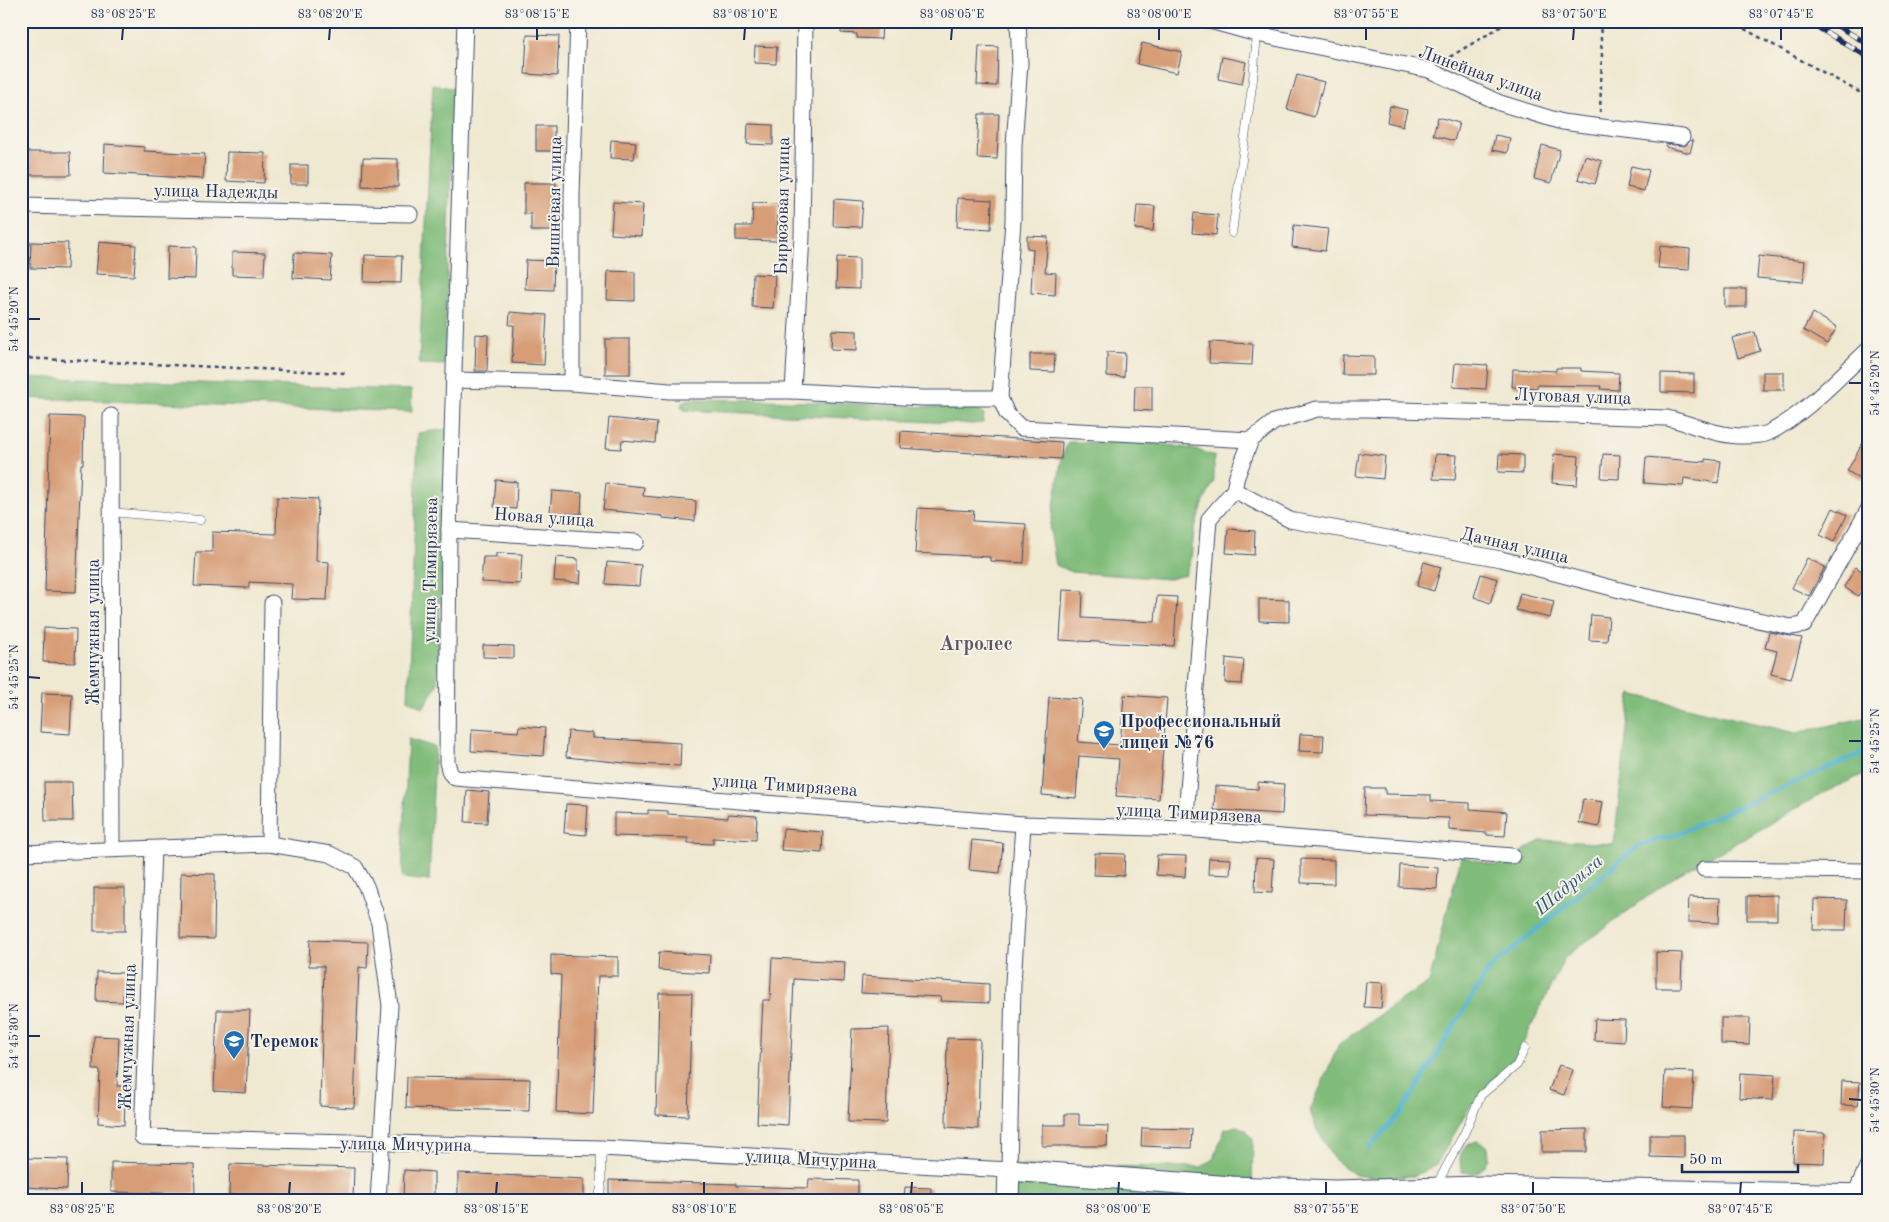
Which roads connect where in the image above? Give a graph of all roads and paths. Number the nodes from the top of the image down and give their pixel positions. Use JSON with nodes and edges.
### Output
{"nodes":[{"id":1,"x":466,"y":21,"type":"edge"},
{"id":2,"x":578,"y":21,"type":"edge"},
{"id":3,"x":805,"y":21,"type":"edge"},
{"id":4,"x":1018,"y":21,"type":"edge"},
{"id":5,"x":1210,"y":21,"type":"edge"},
{"id":6,"x":1510,"y":21,"type":"edge"},
{"id":7,"x":1600,"y":21,"type":"edge"},
{"id":8,"x":1730,"y":21,"type":"edge"},
{"id":9,"x":1257,"y":34,"type":"junction"},
{"id":10,"x":1429,"y":70,"type":"junction"},
{"id":11,"x":1868,"y":97,"type":"edge"},
{"id":12,"x":1600,"y":127,"type":"junction"},
{"id":13,"x":1682,"y":137,"type":"dead end"},
{"id":14,"x":21,"y":206,"type":"edge"},
{"id":15,"x":410,"y":214,"type":"dead end"},
{"id":16,"x":1232,"y":233,"type":"dead end"},
{"id":17,"x":1868,"y":350,"type":"edge"},
{"id":18,"x":21,"y":358,"type":"edge"},
{"id":19,"x":346,"y":373,"type":"dead end"},
{"id":20,"x":454,"y":380,"type":"junction"},
{"id":21,"x":572,"y":383,"type":"junction"},
{"id":22,"x":794,"y":391,"type":"junction"},
{"id":23,"x":1000,"y":398,"type":"junction"},
{"id":24,"x":111,"y":416,"type":"dead end"},
{"id":25,"x":1251,"y":440,"type":"junction"},
{"id":26,"x":1234,"y":490,"type":"junction"},
{"id":27,"x":1868,"y":510,"type":"edge"},
{"id":28,"x":111,"y":512,"type":"junction"},
{"id":29,"x":200,"y":520,"type":"dead end"},
{"id":30,"x":449,"y":530,"type":"junction"},
{"id":31,"x":636,"y":542,"type":"dead end"},
{"id":32,"x":272,"y":603,"type":"dead end"},
{"id":33,"x":1023,"y":824,"type":"junction"},
{"id":34,"x":1185,"y":829,"type":"junction"},
{"id":35,"x":269,"y":844,"type":"junction"},
{"id":36,"x":112,"y":848,"type":"junction"},
{"id":37,"x":153,"y":849,"type":"junction"},
{"id":38,"x":21,"y":853,"type":"edge"},
{"id":39,"x":1512,"y":856,"type":"dead end"},
{"id":40,"x":1704,"y":869,"type":"dead end"},
{"id":41,"x":1868,"y":871,"type":"edge"},
{"id":42,"x":1525,"y":1048,"type":"dead end"},
{"id":43,"x":142,"y":1137,"type":"joint"},
{"id":44,"x":382,"y":1143,"type":"junction"},
{"id":45,"x":601,"y":1148,"type":"junction"},
{"id":46,"x":1868,"y":1165,"type":"edge"},
{"id":47,"x":1009,"y":1170,"type":"junction"},
{"id":48,"x":1435,"y":1188,"type":"junction"},
{"id":49,"x":1625,"y":1195,"type":"edge"},
{"id":50,"x":1858,"y":1196,"type":"edge"},
{"id":51,"x":378,"y":1201,"type":"edge"},
{"id":52,"x":598,"y":1201,"type":"edge"},
{"id":53,"x":1008,"y":1201,"type":"edge"}],
"edges":[{"from":1,"to":20,"type":"street","name":"улица Тимирязева"},
{"from":2,"to":21,"type":"street","name":"Вишнёвая улица"},
{"from":3,"to":22,"type":"street","name":"Бирюзовая улица"},
{"from":4,"to":23,"type":"street"},
{"from":5,"to":9,"type":"street","name":"Линейная улица"},
{"from":6,"to":10,"type":"path"},
{"from":7,"to":12,"type":"path"},
{"from":8,"to":11,"type":"path"},
{"from":9,"to":10,"type":"street","name":"Линейная улица"},
{"from":9,"to":16,"type":"lane"},
{"from":10,"to":12,"type":"street","name":"Линейная улица"},
{"from":12,"to":13,"type":"street","name":"Линейная улица"},
{"from":14,"to":15,"type":"street","name":"улица Надежды"},
{"from":17,"to":25,"type":"street","name":"Луговая улица"},
{"from":18,"to":19,"type":"path"},
{"from":20,"to":21,"type":"street"},
{"from":20,"to":30,"type":"street","name":"улица Тимирязева"},
{"from":21,"to":22,"type":"street"},
{"from":22,"to":23,"type":"street"},
{"from":23,"to":25,"type":"street"},
{"from":24,"to":28,"type":"street","name":"Жемчужная улица"},
{"from":25,"to":26,"type":"street"},
{"from":26,"to":27,"type":"street","name":"Дачная улица"},
{"from":26,"to":34,"type":"street"},
{"from":28,"to":29,"type":"lane"},
{"from":28,"to":36,"type":"street","name":"Жемчужная улица"},
{"from":30,"to":31,"type":"street","name":"Новая улица"},
{"from":30,"to":33,"type":"street","name":"улица Тимирязева"},
{"from":32,"to":35,"type":"street"},
{"from":33,"to":34,"type":"street","name":"улица Тимирязева"},
{"from":33,"to":47,"type":"street"},
{"from":34,"to":39,"type":"street","name":"улица Тимирязева"},
{"from":35,"to":37,"type":"street"},
{"from":35,"to":44,"type":"street"},
{"from":36,"to":37,"type":"street"},
{"from":36,"to":38,"type":"street"},
{"from":37,"to":43,"type":"street","name":"Жемчужная улица"},
{"from":40,"to":41,"type":"street"},
{"from":42,"to":48,"type":"lane"},
{"from":43,"to":44,"type":"street","name":"улица Мичурина"},
{"from":44,"to":45,"type":"street","name":"улица Мичурина"},
{"from":44,"to":51,"type":"street"},
{"from":45,"to":47,"type":"street","name":"улица Мичурина"},
{"from":45,"to":52,"type":"lane"},
{"from":46,"to":50,"type":"street"},
{"from":47,"to":48,"type":"street","name":"улица Мичурина"},
{"from":47,"to":53,"type":"street"},
{"from":48,"to":49,"type":"street","name":"улица Мичурина"},
{"from":49,"to":50,"type":"street","name":"улица Мичурина"}]}
